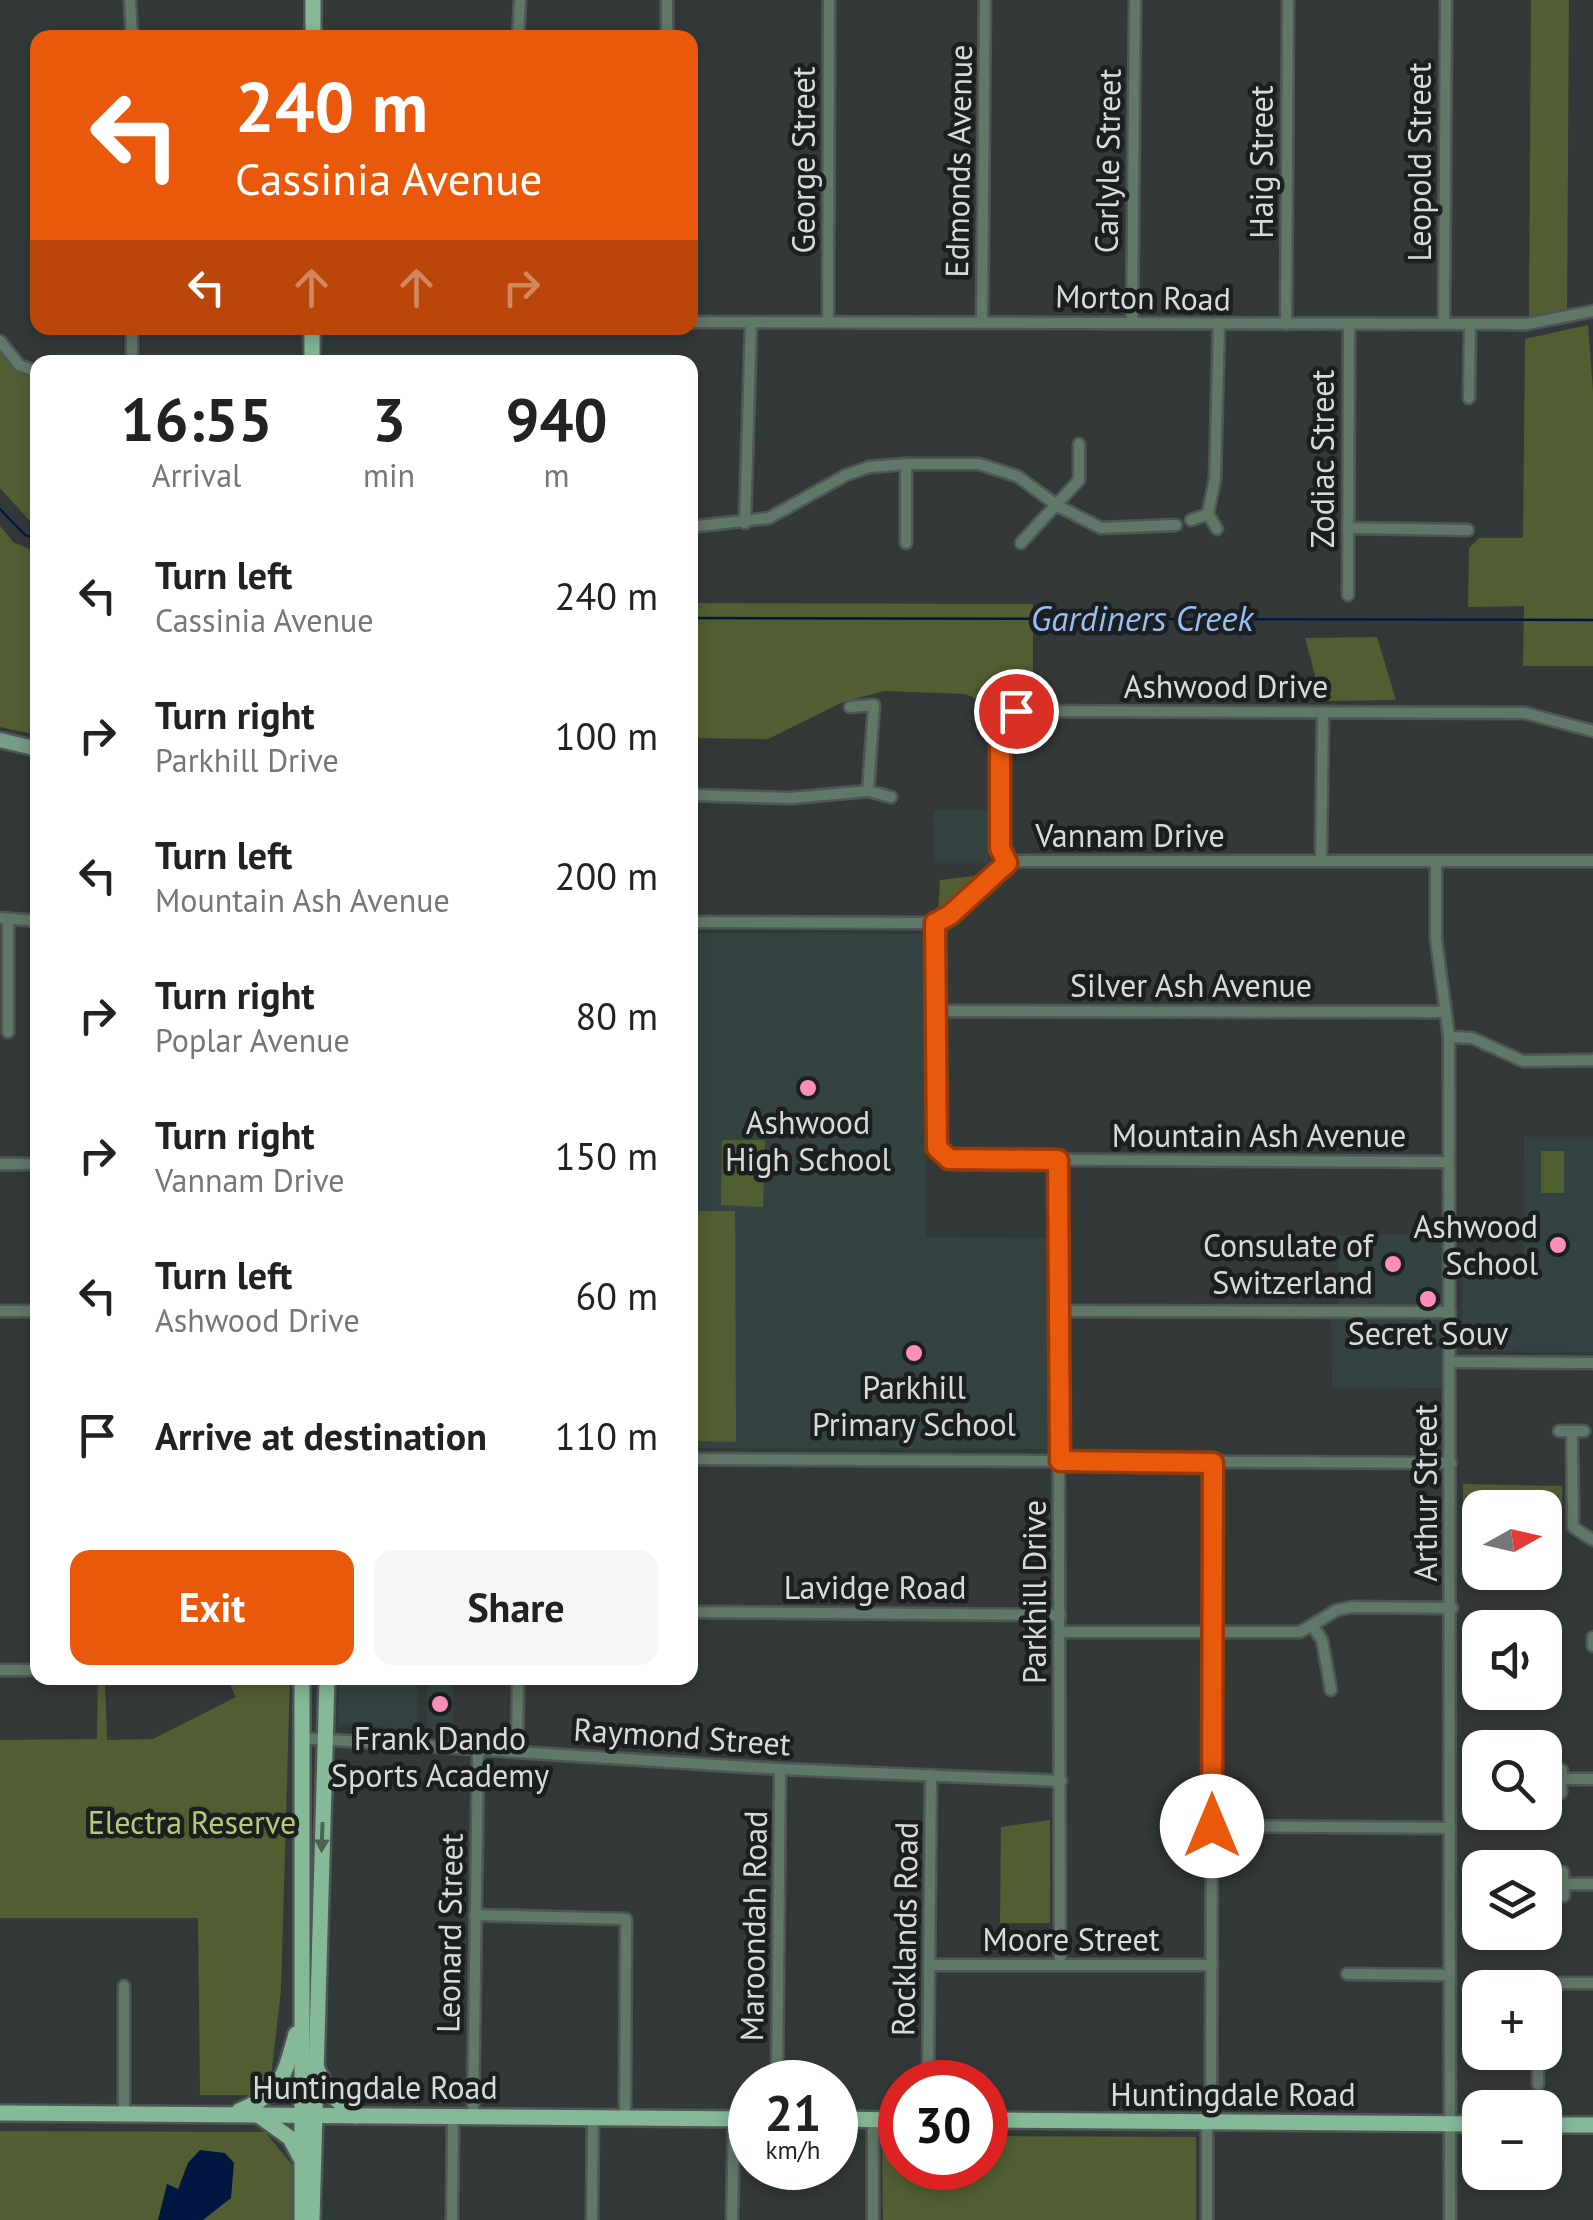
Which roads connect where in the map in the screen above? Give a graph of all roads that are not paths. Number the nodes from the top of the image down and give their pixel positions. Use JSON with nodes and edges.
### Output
{"nodes":[{"id":1,"x":313,"y":0,"type":"edge"},
{"id":2,"x":667,"y":0,"type":"edge"},
{"id":3,"x":830,"y":0,"type":"edge"},
{"id":4,"x":986,"y":0,"type":"edge"},
{"id":5,"x":1135,"y":0,"type":"edge"},
{"id":6,"x":1288,"y":0,"type":"edge"},
{"id":7,"x":1446,"y":0,"type":"edge"},
{"id":8,"x":132,"y":4,"type":"edge"},
{"id":9,"x":132,"y":30,"type":"edge"},
{"id":10,"x":312,"y":30,"type":"edge"},
{"id":11,"x":667,"y":30,"type":"edge"},
{"id":12,"x":1593,"y":310,"type":"edge"},
{"id":13,"x":828,"y":320,"type":"junction"},
{"id":14,"x":698,"y":322,"type":"edge"},
{"id":15,"x":748,"y":322,"type":"junction"},
{"id":16,"x":982,"y":322,"type":"junction"},
{"id":17,"x":1132,"y":322,"type":"junction"},
{"id":18,"x":1218,"y":324,"type":"junction"},
{"id":19,"x":1286,"y":324,"type":"junction"},
{"id":20,"x":1349,"y":324,"type":"junction"},
{"id":21,"x":1444,"y":324,"type":"junction"},
{"id":22,"x":1470,"y":324,"type":"junction"},
{"id":23,"x":0,"y":341,"type":"edge"},
{"id":24,"x":30,"y":369,"type":"edge"},
{"id":25,"x":1469,"y":398,"type":"dead end"},
{"id":26,"x":1080,"y":444,"type":"dead end"},
{"id":27,"x":906,"y":464,"type":"junction"},
{"id":28,"x":1058,"y":506,"type":"junction"},
{"id":29,"x":1208,"y":514,"type":"junction"},
{"id":30,"x":1191,"y":520,"type":"dead end"},
{"id":31,"x":749,"y":522,"type":"junction"},
{"id":32,"x":698,"y":525,"type":"edge"},
{"id":33,"x":1176,"y":525,"type":"dead end"},
{"id":34,"x":1348,"y":528,"type":"junction"},
{"id":35,"x":1218,"y":530,"type":"dead end"},
{"id":36,"x":1468,"y":530,"type":"dead end"},
{"id":37,"x":906,"y":543,"type":"dead end"},
{"id":38,"x":1021,"y":543,"type":"dead end"},
{"id":39,"x":1348,"y":595,"type":"dead end"},
{"id":40,"x":850,"y":707,"type":"dead end"},
{"id":41,"x":1323,"y":712,"type":"junction"},
{"id":42,"x":1593,"y":731,"type":"edge"},
{"id":43,"x":0,"y":740,"type":"edge"},
{"id":44,"x":30,"y":747,"type":"edge"},
{"id":45,"x":868,"y":791,"type":"junction"},
{"id":46,"x":698,"y":795,"type":"edge"},
{"id":47,"x":891,"y":797,"type":"dead end"},
{"id":48,"x":1321,"y":861,"type":"junction"},
{"id":49,"x":1593,"y":862,"type":"edge"},
{"id":50,"x":1007,"y":863,"type":"junction"},
{"id":51,"x":1436,"y":864,"type":"junction"},
{"id":52,"x":4,"y":919,"type":"edge"},
{"id":53,"x":30,"y":921,"type":"edge"},
{"id":54,"x":698,"y":922,"type":"edge"},
{"id":55,"x":935,"y":923,"type":"junction"},
{"id":56,"x":936,"y":1011,"type":"junction"},
{"id":57,"x":1446,"y":1012,"type":"junction"},
{"id":58,"x":8,"y":1032,"type":"dead end"},
{"id":59,"x":1449,"y":1037,"type":"junction"},
{"id":60,"x":1593,"y":1060,"type":"edge"},
{"id":61,"x":1058,"y":1160,"type":"junction"},
{"id":62,"x":1448,"y":1162,"type":"junction"},
{"id":63,"x":0,"y":1164,"type":"edge"},
{"id":64,"x":30,"y":1164,"type":"edge"},
{"id":65,"x":0,"y":1311,"type":"edge"},
{"id":66,"x":30,"y":1311,"type":"edge"},
{"id":67,"x":1060,"y":1311,"type":"junction"},
{"id":68,"x":1450,"y":1312,"type":"junction"},
{"id":69,"x":1450,"y":1362,"type":"junction"},
{"id":70,"x":1593,"y":1363,"type":"edge"},
{"id":71,"x":1559,"y":1431,"type":"dead end"},
{"id":72,"x":698,"y":1459,"type":"edge"},
{"id":73,"x":1060,"y":1461,"type":"junction"},
{"id":74,"x":1213,"y":1463,"type":"junction"},
{"id":75,"x":1450,"y":1463,"type":"junction"},
{"id":76,"x":1593,"y":1540,"type":"edge"},
{"id":77,"x":1452,"y":1608,"type":"junction"},
{"id":78,"x":698,"y":1612,"type":"edge"},
{"id":79,"x":1060,"y":1615,"type":"junction"},
{"id":80,"x":1312,"y":1624,"type":"junction"},
{"id":81,"x":1060,"y":1632,"type":"junction"},
{"id":82,"x":1213,"y":1632,"type":"junction"},
{"id":83,"x":1593,"y":1637,"type":"edge"},
{"id":84,"x":1593,"y":1646,"type":"edge"},
{"id":85,"x":0,"y":1670,"type":"edge"},
{"id":86,"x":30,"y":1670,"type":"edge"},
{"id":87,"x":302,"y":1685,"type":"edge"},
{"id":88,"x":327,"y":1685,"type":"edge"},
{"id":89,"x":518,"y":1685,"type":"edge"},
{"id":90,"x":1331,"y":1690,"type":"dead end"},
{"id":91,"x":300,"y":1738,"type":"junction"},
{"id":92,"x":325,"y":1740,"type":"junction"},
{"id":93,"x":478,"y":1751,"type":"junction"},
{"id":94,"x":518,"y":1752,"type":"junction"},
{"id":95,"x":780,"y":1769,"type":"junction"},
{"id":96,"x":1562,"y":1774,"type":"edge"},
{"id":97,"x":931,"y":1775,"type":"junction"},
{"id":98,"x":1593,"y":1778,"type":"edge"},
{"id":99,"x":1060,"y":1781,"type":"junction"},
{"id":100,"x":1212,"y":1826,"type":"junction"},
{"id":101,"x":1450,"y":1828,"type":"junction"},
{"id":102,"x":1563,"y":1884,"type":"dead end"},
{"id":103,"x":1593,"y":1884,"type":"edge"},
{"id":104,"x":474,"y":1915,"type":"junction"},
{"id":105,"x":929,"y":1965,"type":"junction"},
{"id":106,"x":1060,"y":1965,"type":"junction"},
{"id":107,"x":1212,"y":1965,"type":"junction"},
{"id":108,"x":1347,"y":1974,"type":"dead end"},
{"id":109,"x":1450,"y":1975,"type":"junction"},
{"id":110,"x":1562,"y":1982,"type":"edge"},
{"id":111,"x":1593,"y":1983,"type":"edge"},
{"id":112,"x":124,"y":1986,"type":"dead end"},
{"id":113,"x":300,"y":2020,"type":"junction"},
{"id":114,"x":777,"y":2060,"type":"edge"},
{"id":115,"x":928,"y":2060,"type":"edge"},
{"id":116,"x":314,"y":2064,"type":"junction"},
{"id":117,"x":1538,"y":2070,"type":"edge"},
{"id":118,"x":1538,"y":2084,"type":"dead end"},
{"id":119,"x":0,"y":2114,"type":"edge"},
{"id":120,"x":124,"y":2114,"type":"junction"},
{"id":121,"x":231,"y":2115,"type":"junction"},
{"id":122,"x":258,"y":2115,"type":"junction"},
{"id":123,"x":307,"y":2115,"type":"junction"},
{"id":124,"x":356,"y":2116,"type":"junction"},
{"id":125,"x":453,"y":2116,"type":"junction"},
{"id":126,"x":473,"y":2116,"type":"junction"},
{"id":127,"x":593,"y":2118,"type":"junction"},
{"id":128,"x":625,"y":2118,"type":"junction"},
{"id":129,"x":728,"y":2118,"type":"edge"},
{"id":130,"x":858,"y":2120,"type":"edge"},
{"id":131,"x":873,"y":2120,"type":"junction"},
{"id":132,"x":878,"y":2120,"type":"edge"},
{"id":133,"x":1008,"y":2120,"type":"edge"},
{"id":134,"x":1209,"y":2122,"type":"junction"},
{"id":135,"x":1449,"y":2124,"type":"junction"},
{"id":136,"x":1462,"y":2124,"type":"edge"},
{"id":137,"x":1562,"y":2125,"type":"edge"},
{"id":138,"x":1593,"y":2125,"type":"edge"},
{"id":139,"x":302,"y":2161,"type":"junction"},
{"id":140,"x":735,"y":2190,"type":"edge"},
{"id":141,"x":302,"y":2220,"type":"edge"},
{"id":142,"x":312,"y":2220,"type":"edge"},
{"id":143,"x":452,"y":2220,"type":"edge"},
{"id":144,"x":592,"y":2220,"type":"edge"},
{"id":145,"x":732,"y":2220,"type":"edge"},
{"id":146,"x":873,"y":2220,"type":"edge"},
{"id":147,"x":1207,"y":2220,"type":"edge"},
{"id":148,"x":1450,"y":2220,"type":"edge"}],
"edges":[{"from":1,"to":10,"type":"main road"},
{"from":2,"to":11,"type":"street"},
{"from":3,"to":13,"type":"street","name":"George Street"},
{"from":4,"to":16,"type":"street","name":"Edmonds Avenue"},
{"from":5,"to":17,"type":"street","name":"Carlyle Street"},
{"from":6,"to":19,"type":"street","name":"Haig Street"},
{"from":7,"to":21,"type":"street","name":"Leopold Street"},
{"from":8,"to":9,"type":"street"},
{"from":12,"to":22,"type":"street","name":"Morton Road"},
{"from":13,"to":15,"type":"street","name":"Morton Road"},
{"from":13,"to":16,"type":"street","name":"Morton Road"},
{"from":14,"to":15,"type":"street","name":"Morton Road"},
{"from":15,"to":31,"type":"street"},
{"from":16,"to":17,"type":"street","name":"Morton Road"},
{"from":17,"to":18,"type":"street","name":"Morton Road"},
{"from":18,"to":19,"type":"street","name":"Morton Road"},
{"from":18,"to":29,"type":"street"},
{"from":19,"to":20,"type":"street","name":"Morton Road"},
{"from":20,"to":21,"type":"street","name":"Morton Road"},
{"from":20,"to":34,"type":"street","name":"Zodiac Street"},
{"from":21,"to":22,"type":"street","name":"Morton Road"},
{"from":22,"to":25,"type":"street"},
{"from":23,"to":24,"type":"street"},
{"from":26,"to":28,"type":"street"},
{"from":27,"to":28,"type":"street"},
{"from":27,"to":31,"type":"street"},
{"from":27,"to":37,"type":"street"},
{"from":28,"to":33,"type":"street"},
{"from":28,"to":38,"type":"street"},
{"from":29,"to":30,"type":"street"},
{"from":29,"to":35,"type":"street"},
{"from":31,"to":32,"type":"street"},
{"from":34,"to":36,"type":"street"},
{"from":34,"to":39,"type":"street","name":"Zodiac Street"},
{"from":40,"to":45,"type":"street"},
{"from":41,"to":42,"type":"street","name":"Ashwood Drive"},
{"from":41,"to":48,"type":"street"},
{"from":41,"to":50,"type":"street","name":"Ashwood Drive"},
{"from":43,"to":44,"type":"street"},
{"from":45,"to":46,"type":"street"},
{"from":45,"to":47,"type":"street"},
{"from":48,"to":50,"type":"street","name":"Vannam Drive"},
{"from":48,"to":51,"type":"street","name":"Vannam Drive"},
{"from":49,"to":51,"type":"street","name":"Vannam Drive"},
{"from":50,"to":55,"type":"street","name":"Vannam Drive"},
{"from":51,"to":57,"type":"street","name":"Arthur Street"},
{"from":52,"to":53,"type":"street"},
{"from":52,"to":58,"type":"street"},
{"from":54,"to":55,"type":"street"},
{"from":55,"to":56,"type":"street"},
{"from":56,"to":57,"type":"street","name":"Silver Ash Avenue"},
{"from":56,"to":61,"type":"street","name":"Mountain Ash Avenue"},
{"from":57,"to":59,"type":"street","name":"Arthur Street"},
{"from":59,"to":60,"type":"street"},
{"from":59,"to":62,"type":"street","name":"Arthur Street"},
{"from":61,"to":62,"type":"street","name":"Mountain Ash Avenue"},
{"from":61,"to":67,"type":"street","name":"Parkhill Drive"},
{"from":62,"to":68,"type":"street","name":"Arthur Street"},
{"from":63,"to":64,"type":"street"},
{"from":65,"to":66,"type":"street"},
{"from":67,"to":68,"type":"street"},
{"from":67,"to":73,"type":"street","name":"Parkhill Drive"},
{"from":68,"to":69,"type":"street","name":"Arthur Street"},
{"from":69,"to":70,"type":"street"},
{"from":69,"to":75,"type":"street","name":"Arthur Street"},
{"from":71,"to":76,"type":"street"},
{"from":72,"to":73,"type":"street"},
{"from":73,"to":74,"type":"street"},
{"from":73,"to":79,"type":"street","name":"Parkhill Drive"},
{"from":74,"to":75,"type":"street"},
{"from":74,"to":82,"type":"street"},
{"from":75,"to":77,"type":"street","name":"Arthur Street"},
{"from":77,"to":80,"type":"street"},
{"from":77,"to":101,"type":"street","name":"Arthur Street"},
{"from":78,"to":79,"type":"street","name":"Lavidge Road"},
{"from":79,"to":81,"type":"street","name":"Parkhill Drive"},
{"from":80,"to":82,"type":"street"},
{"from":80,"to":90,"type":"street"},
{"from":81,"to":82,"type":"street"},
{"from":81,"to":99,"type":"street","name":"Parkhill Drive"},
{"from":82,"to":100,"type":"street"},
{"from":83,"to":84,"type":"street"},
{"from":85,"to":86,"type":"street"},
{"from":87,"to":91,"type":"main road"},
{"from":88,"to":92,"type":"main road"},
{"from":89,"to":94,"type":"street"},
{"from":91,"to":92,"type":"street","name":"Raymond Street"},
{"from":91,"to":113,"type":"main road"},
{"from":92,"to":93,"type":"street","name":"Raymond Street"},
{"from":92,"to":116,"type":"main road","one_way":true},
{"from":93,"to":94,"type":"street","name":"Raymond Street"},
{"from":93,"to":104,"type":"street","name":"Leonard Street"},
{"from":94,"to":95,"type":"street","name":"Raymond Street"},
{"from":95,"to":97,"type":"street","name":"Raymond Street"},
{"from":95,"to":114,"type":"street","name":"Maroondah Road"},
{"from":96,"to":98,"type":"street"},
{"from":97,"to":99,"type":"street","name":"Raymond Street"},
{"from":97,"to":105,"type":"street","name":"Rocklands Road"},
{"from":99,"to":106,"type":"street","name":"Parkhill Drive"},
{"from":100,"to":101,"type":"street"},
{"from":100,"to":107,"type":"street"},
{"from":101,"to":109,"type":"street","name":"Arthur Street"},
{"from":102,"to":103,"type":"street"},
{"from":104,"to":126,"type":"street","name":"Leonard Street"},
{"from":104,"to":128,"type":"street"},
{"from":105,"to":106,"type":"street","name":"Moore Street"},
{"from":105,"to":115,"type":"street","name":"Rocklands Road"},
{"from":106,"to":107,"type":"street","name":"Moore Street"},
{"from":107,"to":134,"type":"street"},
{"from":108,"to":109,"type":"street"},
{"from":109,"to":135,"type":"street","name":"Arthur Street"},
{"from":110,"to":111,"type":"street"},
{"from":112,"to":120,"type":"street"},
{"from":113,"to":121,"type":"main road"},
{"from":113,"to":123,"type":"main road"},
{"from":116,"to":123,"type":"main road"},
{"from":116,"to":124,"type":"main road"},
{"from":117,"to":118,"type":"street"},
{"from":119,"to":120,"type":"main road","name":"Huntingdale Road"},
{"from":120,"to":121,"type":"main road","name":"Huntingdale Road"},
{"from":121,"to":122,"type":"main road","name":"Huntingdale Road"},
{"from":122,"to":123,"type":"main road","name":"Huntingdale Road"},
{"from":122,"to":139,"type":"main road"},
{"from":123,"to":124,"type":"main road","name":"Huntingdale Road"},
{"from":123,"to":139,"type":"main road"},
{"from":123,"to":142,"type":"main road"},
{"from":124,"to":125,"type":"main road","name":"Huntingdale Road"},
{"from":125,"to":126,"type":"main road","name":"Huntingdale Road"},
{"from":125,"to":143,"type":"street"},
{"from":126,"to":127,"type":"main road","name":"Huntingdale Road"},
{"from":127,"to":128,"type":"main road","name":"Huntingdale Road"},
{"from":127,"to":144,"type":"street"},
{"from":128,"to":129,"type":"main road","name":"Huntingdale Road"},
{"from":130,"to":131,"type":"main road"},
{"from":131,"to":132,"type":"main road"},
{"from":131,"to":146,"type":"street"},
{"from":133,"to":134,"type":"main road","name":"Huntingdale Road"},
{"from":134,"to":135,"type":"main road","name":"Huntingdale Road"},
{"from":134,"to":147,"type":"street"},
{"from":135,"to":136,"type":"main road","name":"Huntingdale Road"},
{"from":135,"to":148,"type":"street","name":"Arthur Street"},
{"from":137,"to":138,"type":"main road"},
{"from":139,"to":141,"type":"main road"},
{"from":140,"to":145,"type":"street"}]}
